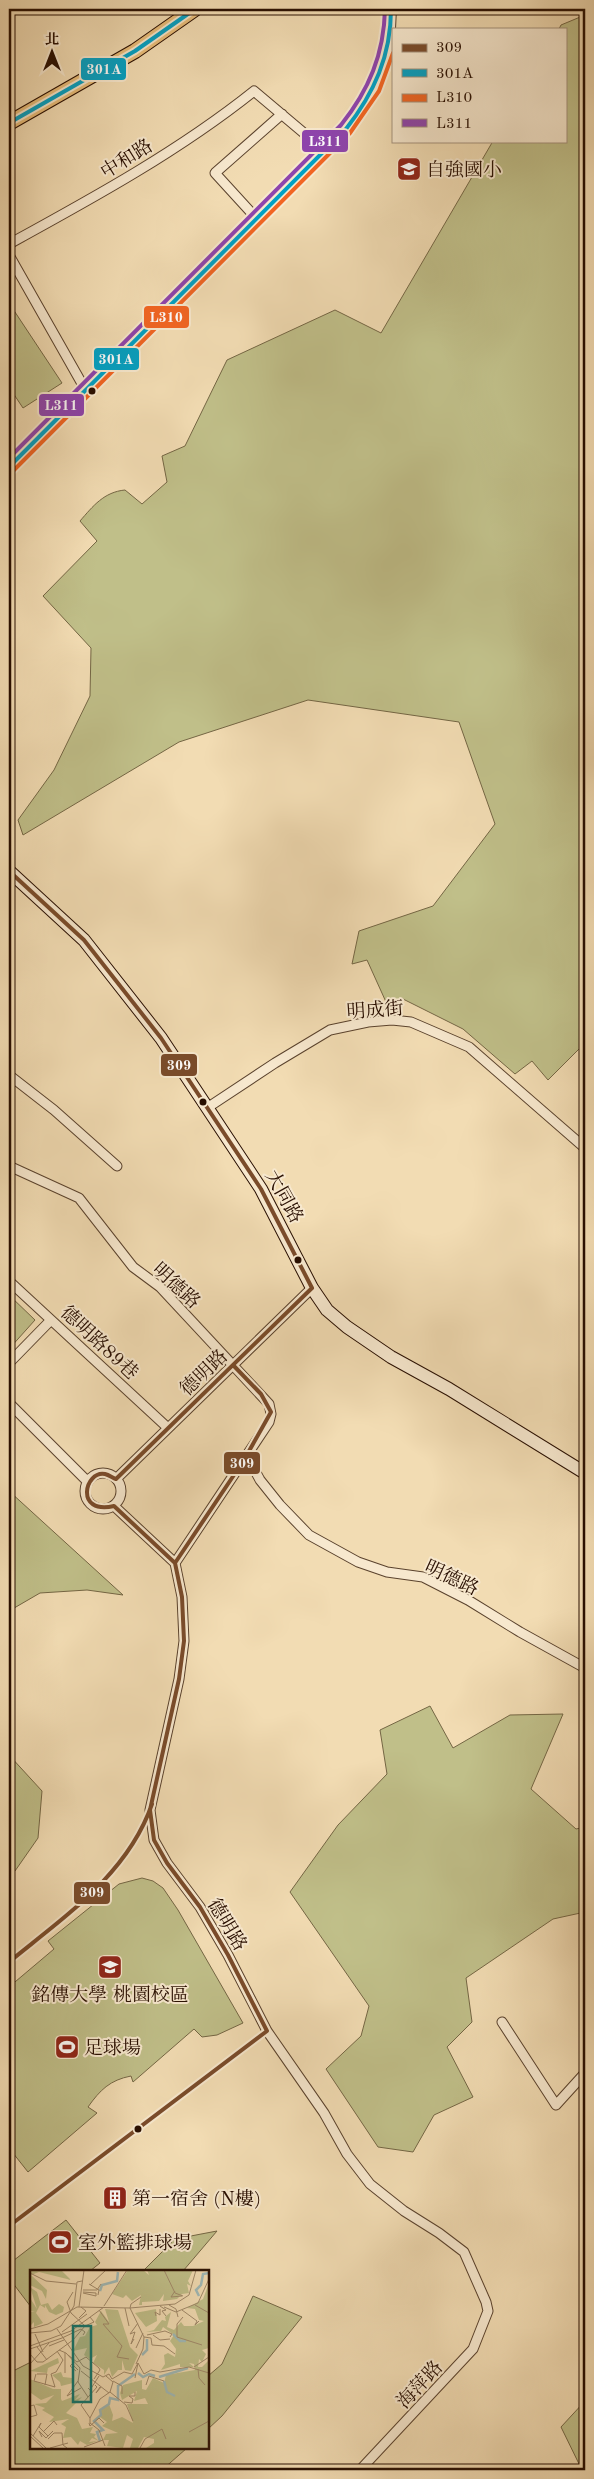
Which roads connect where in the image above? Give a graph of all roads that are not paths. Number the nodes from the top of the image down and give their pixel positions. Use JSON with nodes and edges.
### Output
{"nodes":[{"id":1,"x":195,"y":9,"type":"edge"},
{"id":2,"x":391,"y":9,"type":"edge"},
{"id":3,"x":282,"y":114,"type":"junction"},
{"id":4,"x":9,"y":123,"type":"edge"},
{"id":5,"x":324,"y":150,"type":"junction"},
{"id":6,"x":257,"y":219,"type":"junction"},
{"id":7,"x":9,"y":244,"type":"edge"},
{"id":8,"x":9,"y":255,"type":"edge"},
{"id":9,"x":85,"y":389,"type":"junction"},
{"id":10,"x":9,"y":467,"type":"edge"},
{"id":11,"x":9,"y":871,"type":"edge"},
{"id":12,"x":9,"y":1075,"type":"edge"},
{"id":13,"x":207,"y":1108,"type":"junction"},
{"id":14,"x":585,"y":1148,"type":"edge"},
{"id":15,"x":9,"y":1166,"type":"edge"},
{"id":16,"x":116,"y":1166,"type":"dead end"},
{"id":17,"x":9,"y":1281,"type":"edge"},
{"id":18,"x":312,"y":1288,"type":"junction"},
{"id":19,"x":51,"y":1320,"type":"junction"},
{"id":20,"x":9,"y":1363,"type":"edge"},
{"id":21,"x":233,"y":1365,"type":"junction"},
{"id":22,"x":9,"y":1403,"type":"edge"},
{"id":23,"x":168,"y":1428,"type":"junction"},
{"id":24,"x":247,"y":1456,"type":"junction"},
{"id":25,"x":585,"y":1472,"type":"edge"},
{"id":26,"x":116,"y":1479,"type":"junction"},
{"id":27,"x":88,"y":1482,"type":"junction"},
{"id":28,"x":114,"y":1506,"type":"junction"},
{"id":29,"x":175,"y":1563,"type":"junction"},
{"id":30,"x":585,"y":1668,"type":"edge"},
{"id":31,"x":502,"y":2022,"type":"dead end"},
{"id":32,"x":585,"y":2073,"type":"edge"},
{"id":33,"x":488,"y":2311,"type":"joint"},
{"id":34,"x":360,"y":2470,"type":"edge"}],
"edges":[{"from":1,"to":4,"type":"main road"},
{"from":2,"to":5,"type":"street"},
{"from":3,"to":5,"type":"street"},
{"from":3,"to":6,"type":"street"},
{"from":3,"to":7,"type":"street","name":"中和路"},
{"from":5,"to":6,"type":"street"},
{"from":6,"to":9,"type":"street"},
{"from":8,"to":9,"type":"street"},
{"from":9,"to":10,"type":"street"},
{"from":11,"to":13,"type":"street","name":"大同路"},
{"from":12,"to":16,"type":"street"},
{"from":13,"to":14,"type":"street","name":"明成街"},
{"from":13,"to":18,"type":"street","name":"大同路"},
{"from":15,"to":21,"type":"street","name":"明德路"},
{"from":17,"to":19,"type":"street","name":"德明路89巷"},
{"from":18,"to":21,"type":"street","name":"德明路"},
{"from":18,"to":25,"type":"street","name":"大同路"},
{"from":19,"to":20,"type":"street"},
{"from":19,"to":23,"type":"street","name":"德明路89巷"},
{"from":21,"to":23,"type":"street","name":"德明路"},
{"from":21,"to":24,"type":"street","name":"明德路"},
{"from":22,"to":27,"type":"street"},
{"from":23,"to":26,"type":"street","name":"德明路"},
{"from":24,"to":29,"type":"street","name":"明德路"},
{"from":24,"to":30,"type":"street","name":"明德路"},
{"from":26,"to":27,"type":"street"},
{"from":26,"to":28,"type":"street"},
{"from":27,"to":28,"type":"street"},
{"from":28,"to":29,"type":"street"},
{"from":29,"to":33,"type":"street","name":"德明路"},
{"from":31,"to":32,"type":"street"},
{"from":33,"to":34,"type":"street","name":"海萍路"}]}
